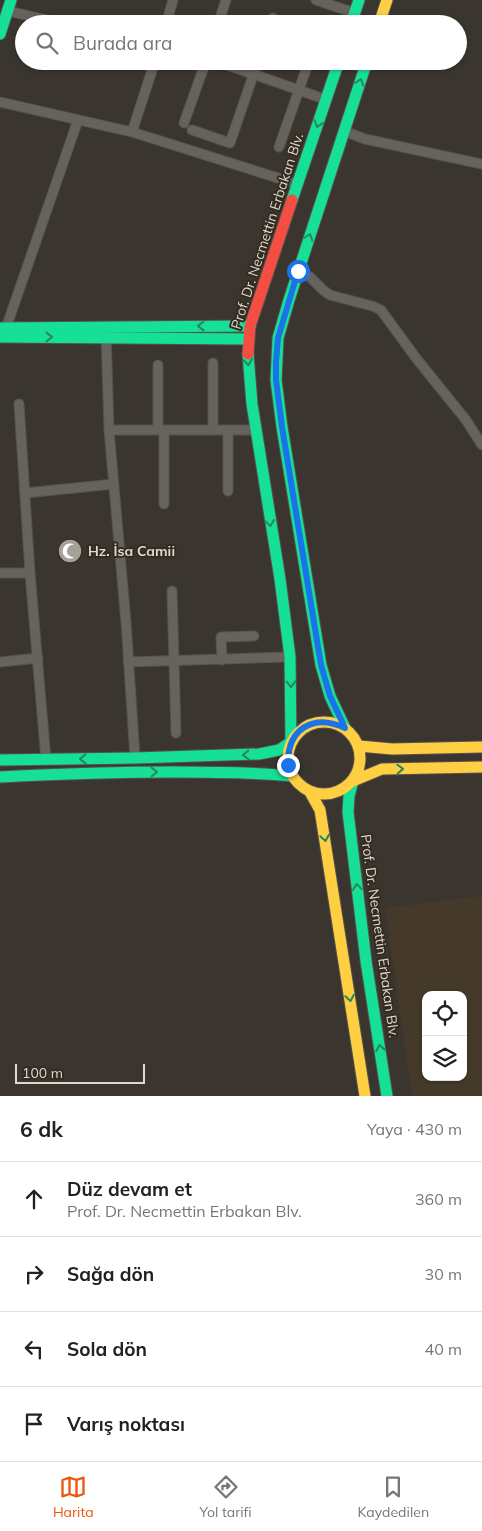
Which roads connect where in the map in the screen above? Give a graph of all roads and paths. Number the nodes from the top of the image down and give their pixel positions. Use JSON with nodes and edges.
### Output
{"nodes":[{"id":1,"x":173,"y":0,"type":"edge"},
{"id":2,"x":226,"y":0,"type":"edge"},
{"id":3,"x":316,"y":0,"type":"edge"},
{"id":4,"x":359,"y":0,"type":"edge"},
{"id":5,"x":387,"y":0,"type":"edge"},
{"id":6,"x":9,"y":5,"type":"edge"},
{"id":7,"x":38,"y":15,"type":"edge"},
{"id":8,"x":169,"y":15,"type":"edge"},
{"id":9,"x":221,"y":15,"type":"edge"},
{"id":10,"x":347,"y":15,"type":"edge"},
{"id":11,"x":354,"y":15,"type":"edge"},
{"id":12,"x":382,"y":15,"type":"edge"},
{"id":13,"x":1,"y":28,"type":"edge"},
{"id":14,"x":152,"y":70,"type":"edge"},
{"id":15,"x":203,"y":70,"type":"edge"},
{"id":16,"x":240,"y":70,"type":"edge"},
{"id":17,"x":255,"y":70,"type":"edge"},
{"id":18,"x":306,"y":70,"type":"edge"},
{"id":19,"x":336,"y":70,"type":"edge"},
{"id":20,"x":364,"y":70,"type":"edge"},
{"id":21,"x":253,"y":75,"type":"junction"},
{"id":22,"x":299,"y":91,"type":"junction"},
{"id":23,"x":327,"y":100,"type":"junction"},
{"id":24,"x":0,"y":102,"type":"edge"},
{"id":25,"x":78,"y":120,"type":"junction"},
{"id":26,"x":184,"y":123,"type":"dead end"},
{"id":27,"x":192,"y":130,"type":"dead end"},
{"id":28,"x":344,"y":131,"type":"junction"},
{"id":29,"x":132,"y":132,"type":"junction"},
{"id":30,"x":279,"y":147,"type":"dead end"},
{"id":31,"x":482,"y":164,"type":"edge"},
{"id":32,"x":297,"y":184,"type":"junction"},
{"id":33,"x":298,"y":271,"type":"junction"},
{"id":34,"x":250,"y":326,"type":"junction"},
{"id":35,"x":2,"y":331,"type":"edge"},
{"id":36,"x":106,"y":332,"type":"junction"},
{"id":37,"x":248,"y":338,"type":"junction"},
{"id":38,"x":212,"y":362,"type":"dead end"},
{"id":39,"x":158,"y":364,"type":"dead end"},
{"id":40,"x":19,"y":404,"type":"dead end"},
{"id":41,"x":110,"y":430,"type":"junction"},
{"id":42,"x":161,"y":430,"type":"junction"},
{"id":43,"x":212,"y":430,"type":"junction"},
{"id":44,"x":228,"y":430,"type":"junction"},
{"id":45,"x":256,"y":430,"type":"junction"},
{"id":46,"x":482,"y":445,"type":"edge"},
{"id":47,"x":114,"y":484,"type":"junction"},
{"id":48,"x":228,"y":491,"type":"dead end"},
{"id":49,"x":25,"y":493,"type":"junction"},
{"id":50,"x":164,"y":504,"type":"dead end"},
{"id":51,"x":30,"y":572,"type":"junction"},
{"id":52,"x":0,"y":573,"type":"edge"},
{"id":53,"x":172,"y":592,"type":"dead end"},
{"id":54,"x":254,"y":636,"type":"dead end"},
{"id":55,"x":290,"y":657,"type":"junction"},
{"id":56,"x":38,"y":658,"type":"junction"},
{"id":57,"x":222,"y":660,"type":"junction"},
{"id":58,"x":174,"y":661,"type":"junction"},
{"id":59,"x":0,"y":662,"type":"edge"},
{"id":60,"x":128,"y":662,"type":"junction"},
{"id":61,"x":345,"y":728,"type":"junction"},
{"id":62,"x":176,"y":733,"type":"dead end"},
{"id":63,"x":291,"y":742,"type":"junction"},
{"id":64,"x":359,"y":746,"type":"junction"},
{"id":65,"x":482,"y":747,"type":"edge"},
{"id":66,"x":135,"y":758,"type":"junction"},
{"id":67,"x":0,"y":760,"type":"edge"},
{"id":68,"x":46,"y":760,"type":"junction"},
{"id":69,"x":482,"y":767,"type":"edge"},
{"id":70,"x":292,"y":776,"type":"junction"},
{"id":71,"x":0,"y":777,"type":"edge"},
{"id":72,"x":354,"y":781,"type":"junction"},
{"id":73,"x":310,"y":792,"type":"junction"},
{"id":74,"x":365,"y":1096,"type":"edge"},
{"id":75,"x":387,"y":1096,"type":"edge"}],
"edges":[{"from":1,"to":8,"type":"street"},
{"from":2,"to":9,"type":"street"},
{"from":3,"to":10,"type":"street"},
{"from":4,"to":11,"type":"main road"},
{"from":5,"to":12,"type":"main road"},
{"from":6,"to":7,"type":"street"},
{"from":6,"to":13,"type":"main road"},
{"from":14,"to":29,"type":"street"},
{"from":15,"to":26,"type":"street"},
{"from":16,"to":21,"type":"street"},
{"from":17,"to":21,"type":"street"},
{"from":18,"to":22,"type":"street"},
{"from":19,"to":23,"type":"main road","name":"Prof. Dr. Necmettin Erbakan Blv."},
{"from":28,"to":20,"type":"main road","one_way":true},
{"from":21,"to":22,"type":"street"},
{"from":21,"to":27,"type":"street"},
{"from":22,"to":23,"type":"street"},
{"from":22,"to":30,"type":"street"},
{"from":23,"to":32,"type":"main road","name":"Prof. Dr. Necmettin Erbakan Blv.","one_way":true},
{"from":24,"to":25,"type":"street"},
{"from":25,"to":29,"type":"street"},
{"from":25,"to":35,"type":"street"},
{"from":28,"to":31,"type":"street"},
{"from":33,"to":28,"type":"main road","one_way":true},
{"from":29,"to":32,"type":"street"},
{"from":32,"to":34,"type":"main road","name":"Prof. Dr. Necmettin Erbakan Blv."},
{"from":33,"to":46,"type":"street"},
{"from":33,"to":61,"type":"main road"},
{"from":34,"to":36,"type":"main road","one_way":true},
{"from":34,"to":37,"type":"main road","name":"Prof. Dr. Necmettin Erbakan Blv."},
{"from":35,"to":36,"type":"main road"},
{"from":36,"to":37,"type":"main road"},
{"from":36,"to":41,"type":"street"},
{"from":37,"to":45,"type":"main road","name":"Prof. Dr. Necmettin Erbakan Blv.","one_way":true},
{"from":38,"to":43,"type":"street"},
{"from":39,"to":42,"type":"street"},
{"from":40,"to":49,"type":"street"},
{"from":41,"to":42,"type":"street"},
{"from":41,"to":47,"type":"street"},
{"from":42,"to":43,"type":"street"},
{"from":42,"to":50,"type":"street"},
{"from":43,"to":44,"type":"street"},
{"from":44,"to":45,"type":"street"},
{"from":44,"to":48,"type":"street"},
{"from":45,"to":55,"type":"main road","name":"Prof. Dr. Necmettin Erbakan Blv.","one_way":true},
{"from":47,"to":49,"type":"street"},
{"from":47,"to":60,"type":"street"},
{"from":49,"to":51,"type":"street"},
{"from":51,"to":52,"type":"street"},
{"from":51,"to":56,"type":"street"},
{"from":53,"to":58,"type":"street"},
{"from":54,"to":57,"type":"street"},
{"from":55,"to":57,"type":"street"},
{"from":55,"to":63,"type":"main road","name":"Prof. Dr. Necmettin Erbakan Blv.","one_way":true},
{"from":56,"to":59,"type":"street"},
{"from":56,"to":68,"type":"street"},
{"from":57,"to":58,"type":"street"},
{"from":58,"to":60,"type":"street"},
{"from":58,"to":62,"type":"street"},
{"from":60,"to":66,"type":"street"},
{"from":61,"to":63,"type":"main road"},
{"from":61,"to":64,"type":"main road"},
{"from":63,"to":66,"type":"main road","one_way":true},
{"from":63,"to":70,"type":"main road"},
{"from":64,"to":65,"type":"main road"},
{"from":64,"to":72,"type":"main road"},
{"from":66,"to":68,"type":"main road","one_way":true},
{"from":67,"to":68,"type":"main road"},
{"from":72,"to":69,"type":"main road","one_way":true},
{"from":71,"to":70,"type":"main road","one_way":true},
{"from":70,"to":73,"type":"main road"},
{"from":72,"to":73,"type":"main road"},
{"from":75,"to":72,"type":"main road","name":"Prof. Dr. Necmettin Erbakan Blv.","one_way":true},
{"from":73,"to":74,"type":"main road","one_way":true}]}
